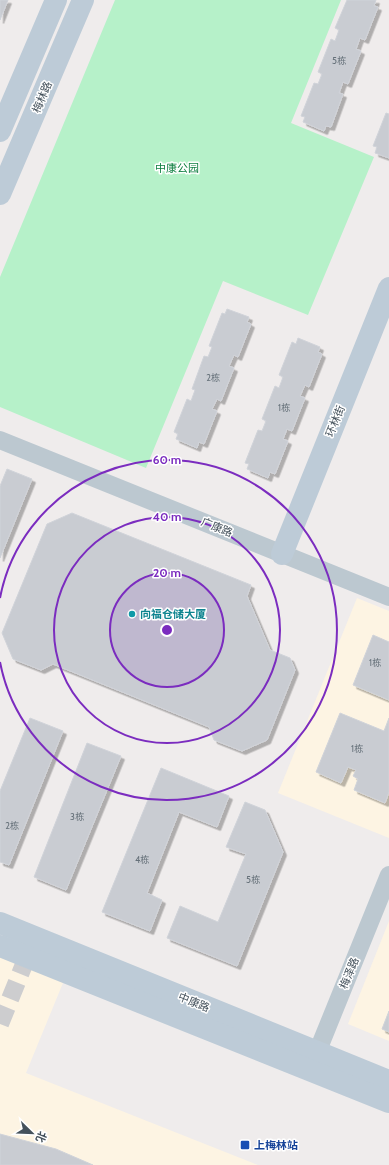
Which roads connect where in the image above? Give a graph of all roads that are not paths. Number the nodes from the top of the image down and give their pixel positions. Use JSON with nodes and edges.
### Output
{"nodes":[{"id":1,"x":56,"y":0,"type":"edge"},
{"id":2,"x":83,"y":0,"type":"edge"},
{"id":3,"x":0,"y":131,"type":"edge"},
{"id":4,"x":0,"y":194,"type":"edge"},
{"id":5,"x":389,"y":288,"type":"edge"},
{"id":6,"x":0,"y":440,"type":"edge"},
{"id":7,"x":282,"y":554,"type":"junction"},
{"id":8,"x":389,"y":597,"type":"edge"},
{"id":9,"x":389,"y":875,"type":"edge"},
{"id":10,"x":0,"y":923,"type":"edge"},
{"id":11,"x":0,"y":946,"type":"edge"},
{"id":12,"x":314,"y":1061,"type":"junction"},
{"id":13,"x":389,"y":1081,"type":"edge"},
{"id":14,"x":389,"y":1102,"type":"edge"}],
"edges":[{"from":1,"to":3,"type":"main road"},
{"from":2,"to":4,"type":"main road","name":"梅林路"},
{"from":5,"to":7,"type":"main road","name":"环林街"},
{"from":6,"to":7,"type":"street","name":"广康路"},
{"from":7,"to":8,"type":"street","name":"广康路"},
{"from":9,"to":12,"type":"street","name":"梅泽路"},
{"from":10,"to":12,"type":"main road","name":"中康路"},
{"from":11,"to":12,"type":"main road","name":"中康路"},
{"from":12,"to":13,"type":"main road","name":"中康路"},
{"from":12,"to":14,"type":"main road","name":"中康路"}]}
